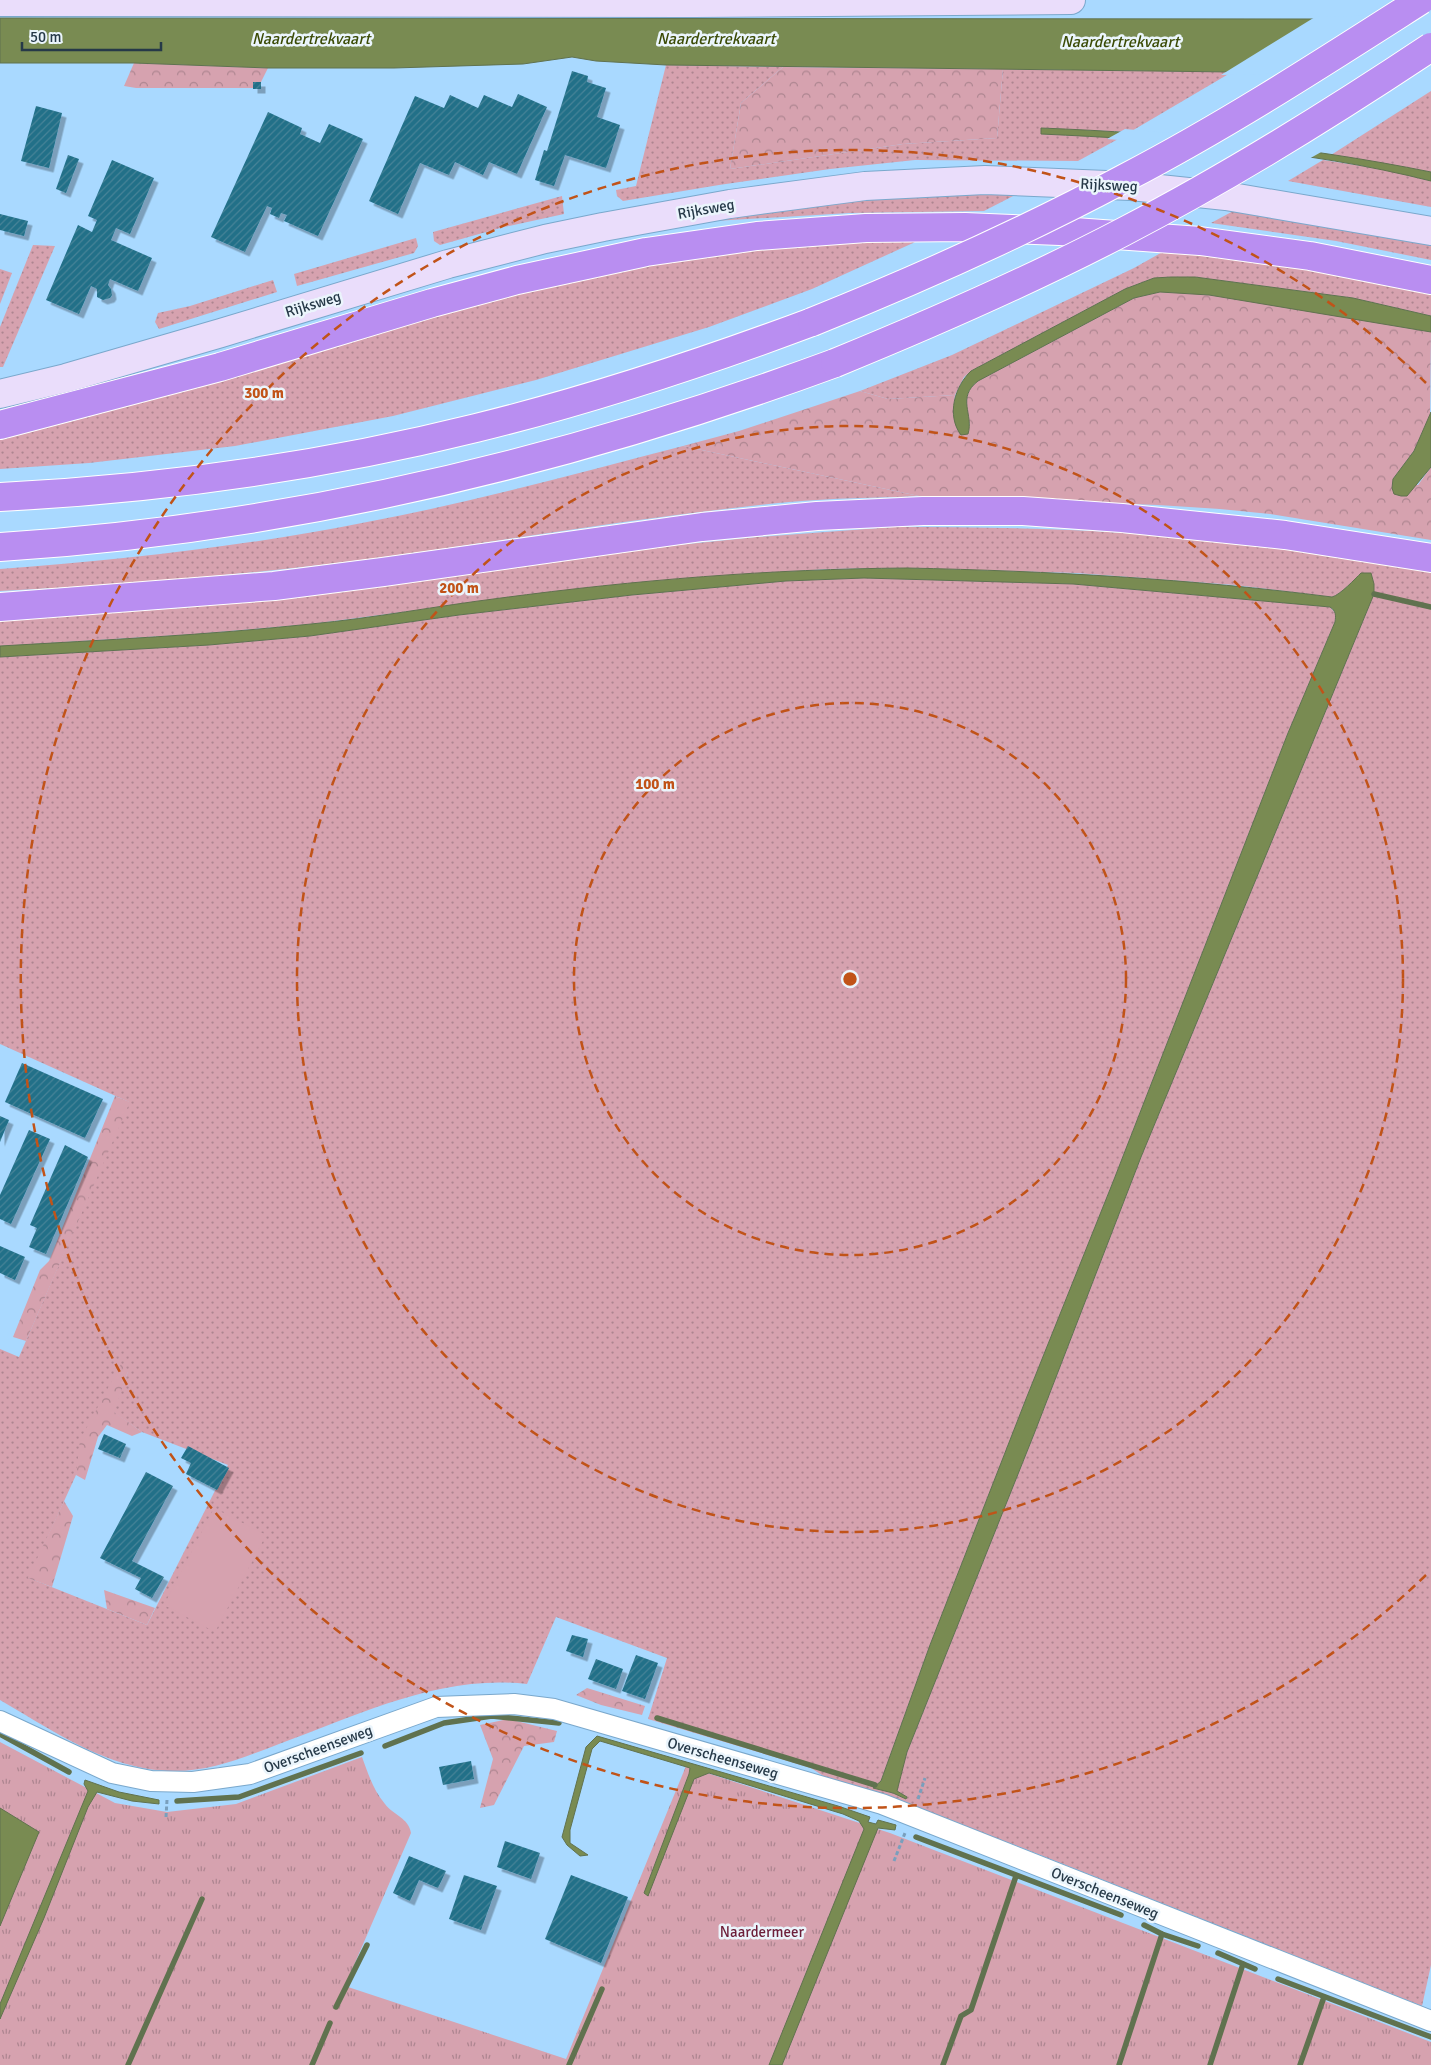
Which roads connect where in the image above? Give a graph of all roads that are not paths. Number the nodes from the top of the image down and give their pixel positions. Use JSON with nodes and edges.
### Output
{"nodes":[{"id":1,"x":1071,"y":0,"type":"edge"},
{"id":2,"x":1421,"y":0,"type":"edge"},
{"id":3,"x":0,"y":2,"type":"edge"},
{"id":4,"x":1431,"y":47,"type":"edge"},
{"id":5,"x":1431,"y":231,"type":"edge"},
{"id":6,"x":1431,"y":280,"type":"edge"},
{"id":7,"x":0,"y":394,"type":"edge"},
{"id":8,"x":0,"y":425,"type":"edge"},
{"id":9,"x":0,"y":497,"type":"edge"},
{"id":10,"x":0,"y":547,"type":"edge"},
{"id":11,"x":1431,"y":558,"type":"edge"},
{"id":12,"x":0,"y":608,"type":"edge"},
{"id":13,"x":0,"y":1721,"type":"edge"},
{"id":14,"x":1431,"y":2021,"type":"edge"}],
"edges":[{"from":1,"to":3,"type":"main road"},
{"from":2,"to":9,"type":"highway","bridge":true},
{"from":4,"to":10,"type":"highway","bridge":true},
{"from":5,"to":7,"type":"main road","name":"Rijksweg"},
{"from":6,"to":8,"type":"highway"},
{"from":11,"to":12,"type":"highway"},
{"from":13,"to":14,"type":"street","name":"Overscheenseweg"}]}
